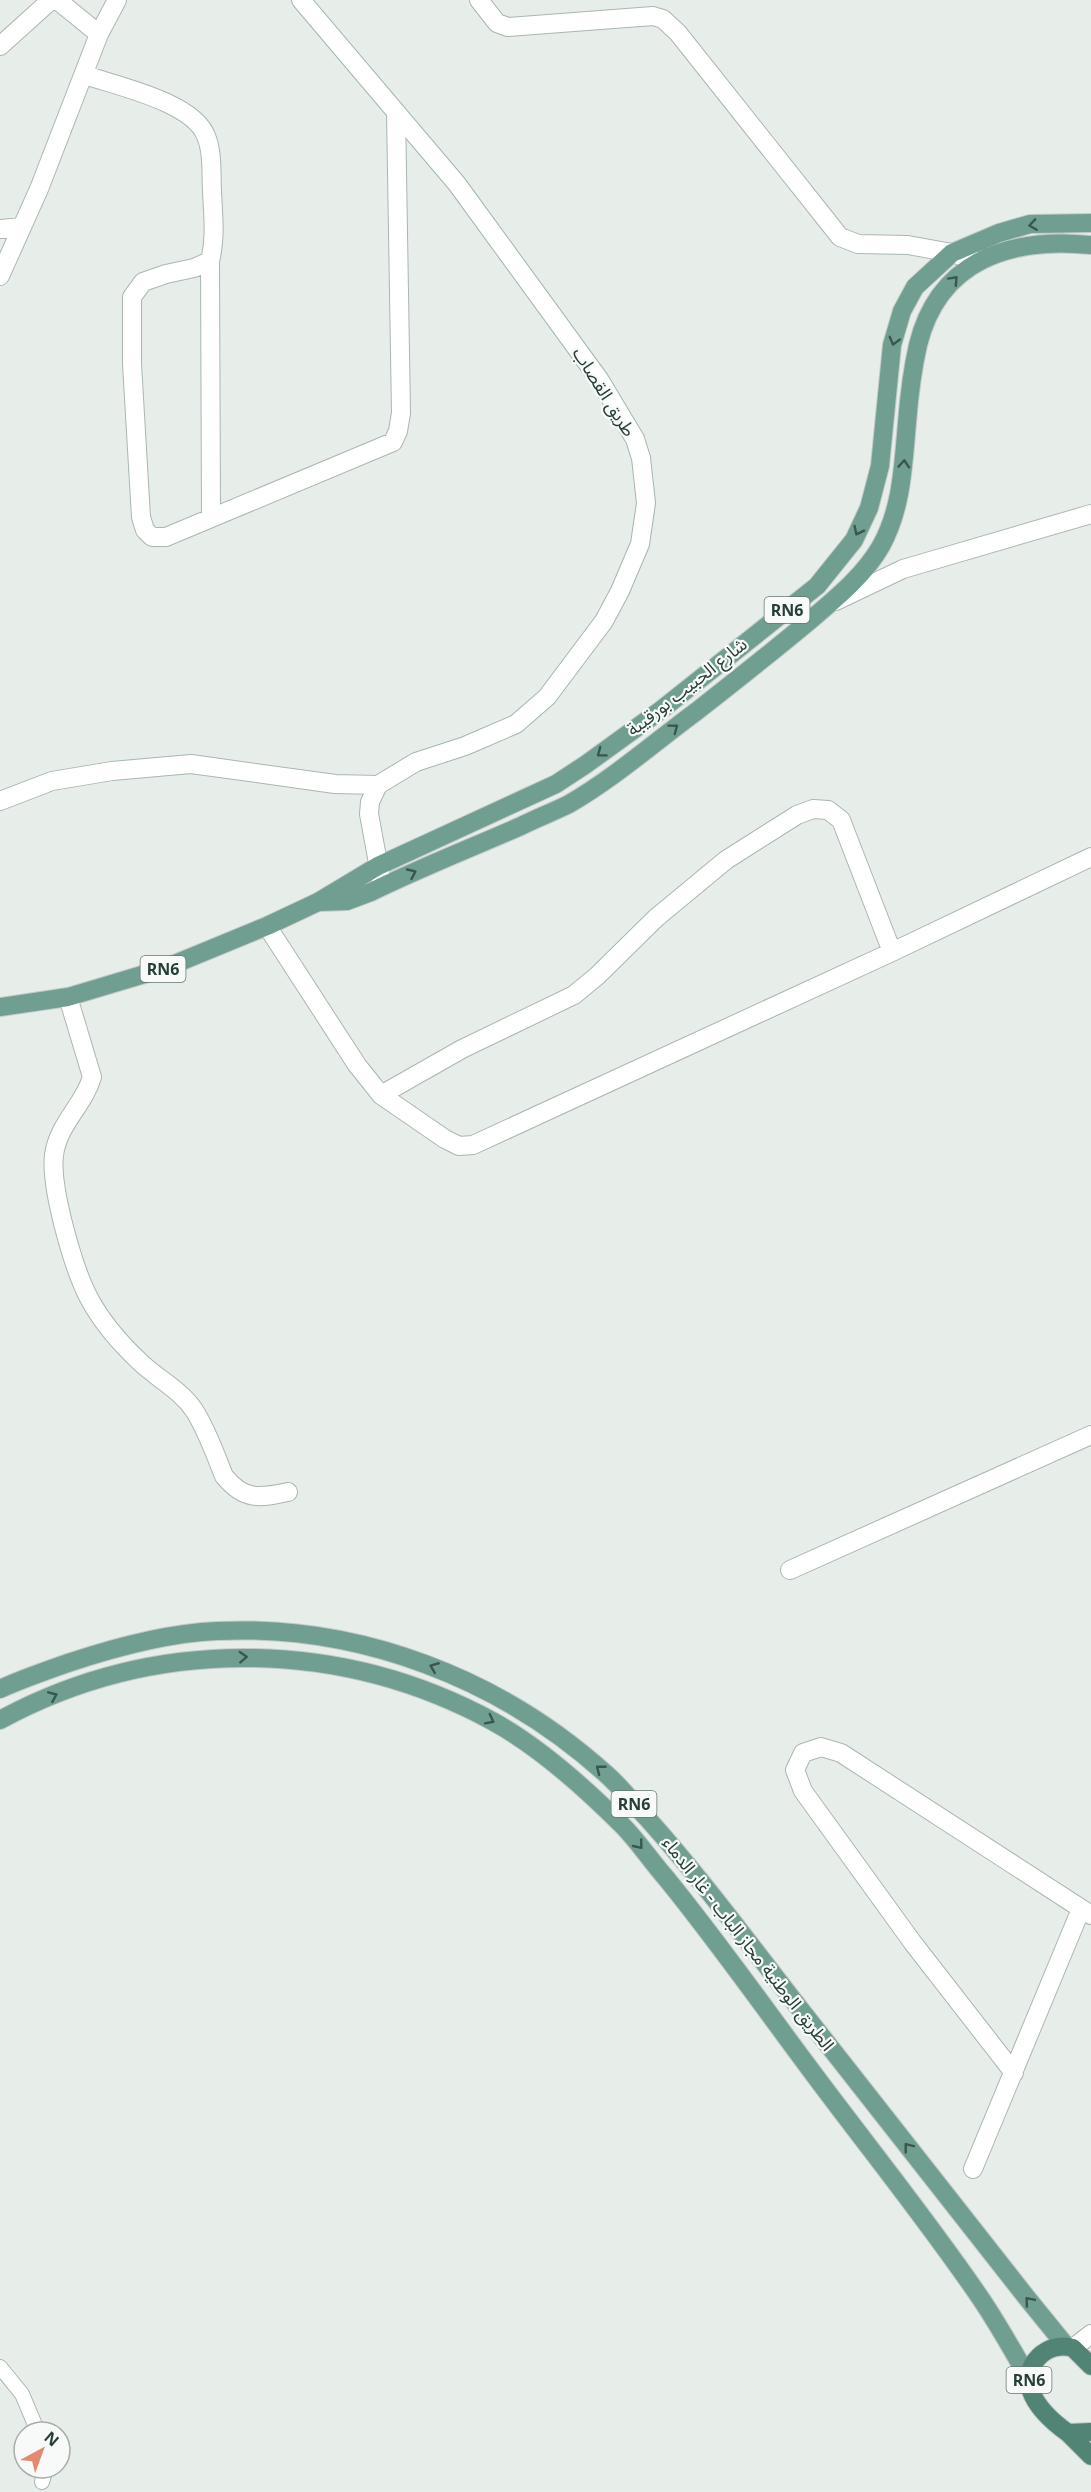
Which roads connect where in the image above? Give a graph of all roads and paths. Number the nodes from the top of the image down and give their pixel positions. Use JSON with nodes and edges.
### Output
{"nodes":[{"id":1,"x":51,"y":0,"type":"edge"},
{"id":2,"x":57,"y":0,"type":"edge"},
{"id":3,"x":117,"y":0,"type":"edge"},
{"id":4,"x":301,"y":0,"type":"edge"},
{"id":5,"x":479,"y":0,"type":"edge"},
{"id":6,"x":99,"y":34,"type":"junction"},
{"id":7,"x":0,"y":46,"type":"edge"},
{"id":8,"x":85,"y":75,"type":"junction"},
{"id":9,"x":396,"y":112,"type":"junction"},
{"id":10,"x":1091,"y":223,"type":"edge"},
{"id":11,"x":22,"y":227,"type":"junction"},
{"id":12,"x":0,"y":229,"type":"edge"},
{"id":13,"x":1091,"y":244,"type":"edge"},
{"id":14,"x":952,"y":253,"type":"junction"},
{"id":15,"x":210,"y":261,"type":"junction"},
{"id":16,"x":976,"y":261,"type":"junction"},
{"id":17,"x":0,"y":276,"type":"edge"},
{"id":18,"x":1091,"y":514,"type":"edge"},
{"id":19,"x":211,"y":517,"type":"junction"},
{"id":20,"x":828,"y":605,"type":"junction"},
{"id":21,"x":378,"y":785,"type":"junction"},
{"id":22,"x":0,"y":801,"type":"edge"},
{"id":23,"x":1091,"y":857,"type":"edge"},
{"id":24,"x":378,"y":866,"type":"junction"},
{"id":25,"x":382,"y":887,"type":"junction"},
{"id":26,"x":318,"y":902,"type":"junction"},
{"id":27,"x":267,"y":926,"type":"junction"},
{"id":28,"x":892,"y":952,"type":"junction"},
{"id":29,"x":68,"y":997,"type":"junction"},
{"id":30,"x":0,"y":1007,"type":"edge"},
{"id":31,"x":381,"y":1095,"type":"junction"},
{"id":32,"x":1091,"y":1435,"type":"edge"},
{"id":33,"x":288,"y":1492,"type":"dead end"},
{"id":34,"x":790,"y":1570,"type":"dead end"},
{"id":35,"x":0,"y":1689,"type":"edge"},
{"id":36,"x":0,"y":1720,"type":"edge"},
{"id":37,"x":1086,"y":1912,"type":"edge"},
{"id":38,"x":1014,"y":2073,"type":"junction"},
{"id":39,"x":974,"y":2169,"type":"dead end"},
{"id":40,"x":1091,"y":2334,"type":"edge"},
{"id":41,"x":1070,"y":2347,"type":"junction"},
{"id":42,"x":1091,"y":2366,"type":"edge"},
{"id":43,"x":0,"y":2367,"type":"edge"},
{"id":44,"x":1029,"y":2379,"type":"junction"},
{"id":45,"x":33,"y":2420,"type":"edge"},
{"id":46,"x":1091,"y":2432,"type":"edge"},
{"id":47,"x":1068,"y":2433,"type":"junction"},
{"id":48,"x":1091,"y":2456,"type":"edge"}],
"edges":[{"from":1,"to":7,"type":"street"},
{"from":2,"to":6,"type":"street"},
{"from":3,"to":6,"type":"street"},
{"from":4,"to":9,"type":"street","name":"طريق القصاب"},
{"from":5,"to":14,"type":"street"},
{"from":6,"to":8,"type":"street"},
{"from":8,"to":11,"type":"street"},
{"from":8,"to":15,"type":"street"},
{"from":9,"to":19,"type":"street"},
{"from":9,"to":21,"type":"street","name":"طريق القصاب"},
{"from":10,"to":14,"type":"main road","name":"شارع الحبيب بورقيبة","number":"RN6","one_way":true},
{"from":11,"to":12,"type":"street"},
{"from":11,"to":17,"type":"street"},
{"from":13,"to":16,"type":"main road","name":"شارع الحبيب بورقيبة","number":"RN6"},
{"from":14,"to":16,"type":"street"},
{"from":14,"to":24,"type":"main road","name":"شارع الحبيب بورقيبة","number":"RN6","one_way":true},
{"from":15,"to":19,"type":"street"},
{"from":15,"to":19,"type":"street"},
{"from":20,"to":16,"type":"main road","name":"شارع الحبيب بورقيبة","number":"RN6","one_way":true},
{"from":18,"to":20,"type":"street"},
{"from":25,"to":20,"type":"main road","name":"شارع الحبيب بورقيبة","number":"RN6","one_way":true},
{"from":21,"to":22,"type":"street"},
{"from":21,"to":24,"type":"street"},
{"from":23,"to":28,"type":"street"},
{"from":24,"to":25,"type":"street"},
{"from":24,"to":26,"type":"main road","name":"شارع الحبيب بورقيبة","number":"RN6"},
{"from":25,"to":26,"type":"main road","name":"شارع الحبيب بورقيبة","number":"RN6"},
{"from":26,"to":27,"type":"main road","name":"شارع الحبيب بورقيبة","number":"RN6"},
{"from":27,"to":29,"type":"main road","name":"شارع الحبيب بورقيبة","number":"RN6"},
{"from":27,"to":31,"type":"street"},
{"from":28,"to":31,"type":"street"},
{"from":28,"to":31,"type":"street"},
{"from":29,"to":30,"type":"main road","name":"شارع الحبيب بورقيبة","number":"RN6"},
{"from":29,"to":33,"type":"street"},
{"from":32,"to":34,"type":"street"},
{"from":41,"to":35,"type":"main road","name":"الطريق الوطنية مجاز الباب - غار الدماء","number":"RN6","one_way":true},
{"from":36,"to":44,"type":"main road","name":"الطريق الوطنية مجاز الباب - غار الدماء","number":"RN6","one_way":true},
{"from":37,"to":38,"type":"street"},
{"from":37,"to":38,"type":"street"},
{"from":38,"to":39,"type":"street"},
{"from":40,"to":41,"type":"street"},
{"from":41,"to":42,"type":"highway","number":"RN6"},
{"from":41,"to":44,"type":"highway","number":"RN6"},
{"from":43,"to":45,"type":"lane"},
{"from":44,"to":47,"type":"highway","number":"RN6"},
{"from":46,"to":47,"type":"highway"},
{"from":47,"to":48,"type":"highway","number":"RN6"}]}
